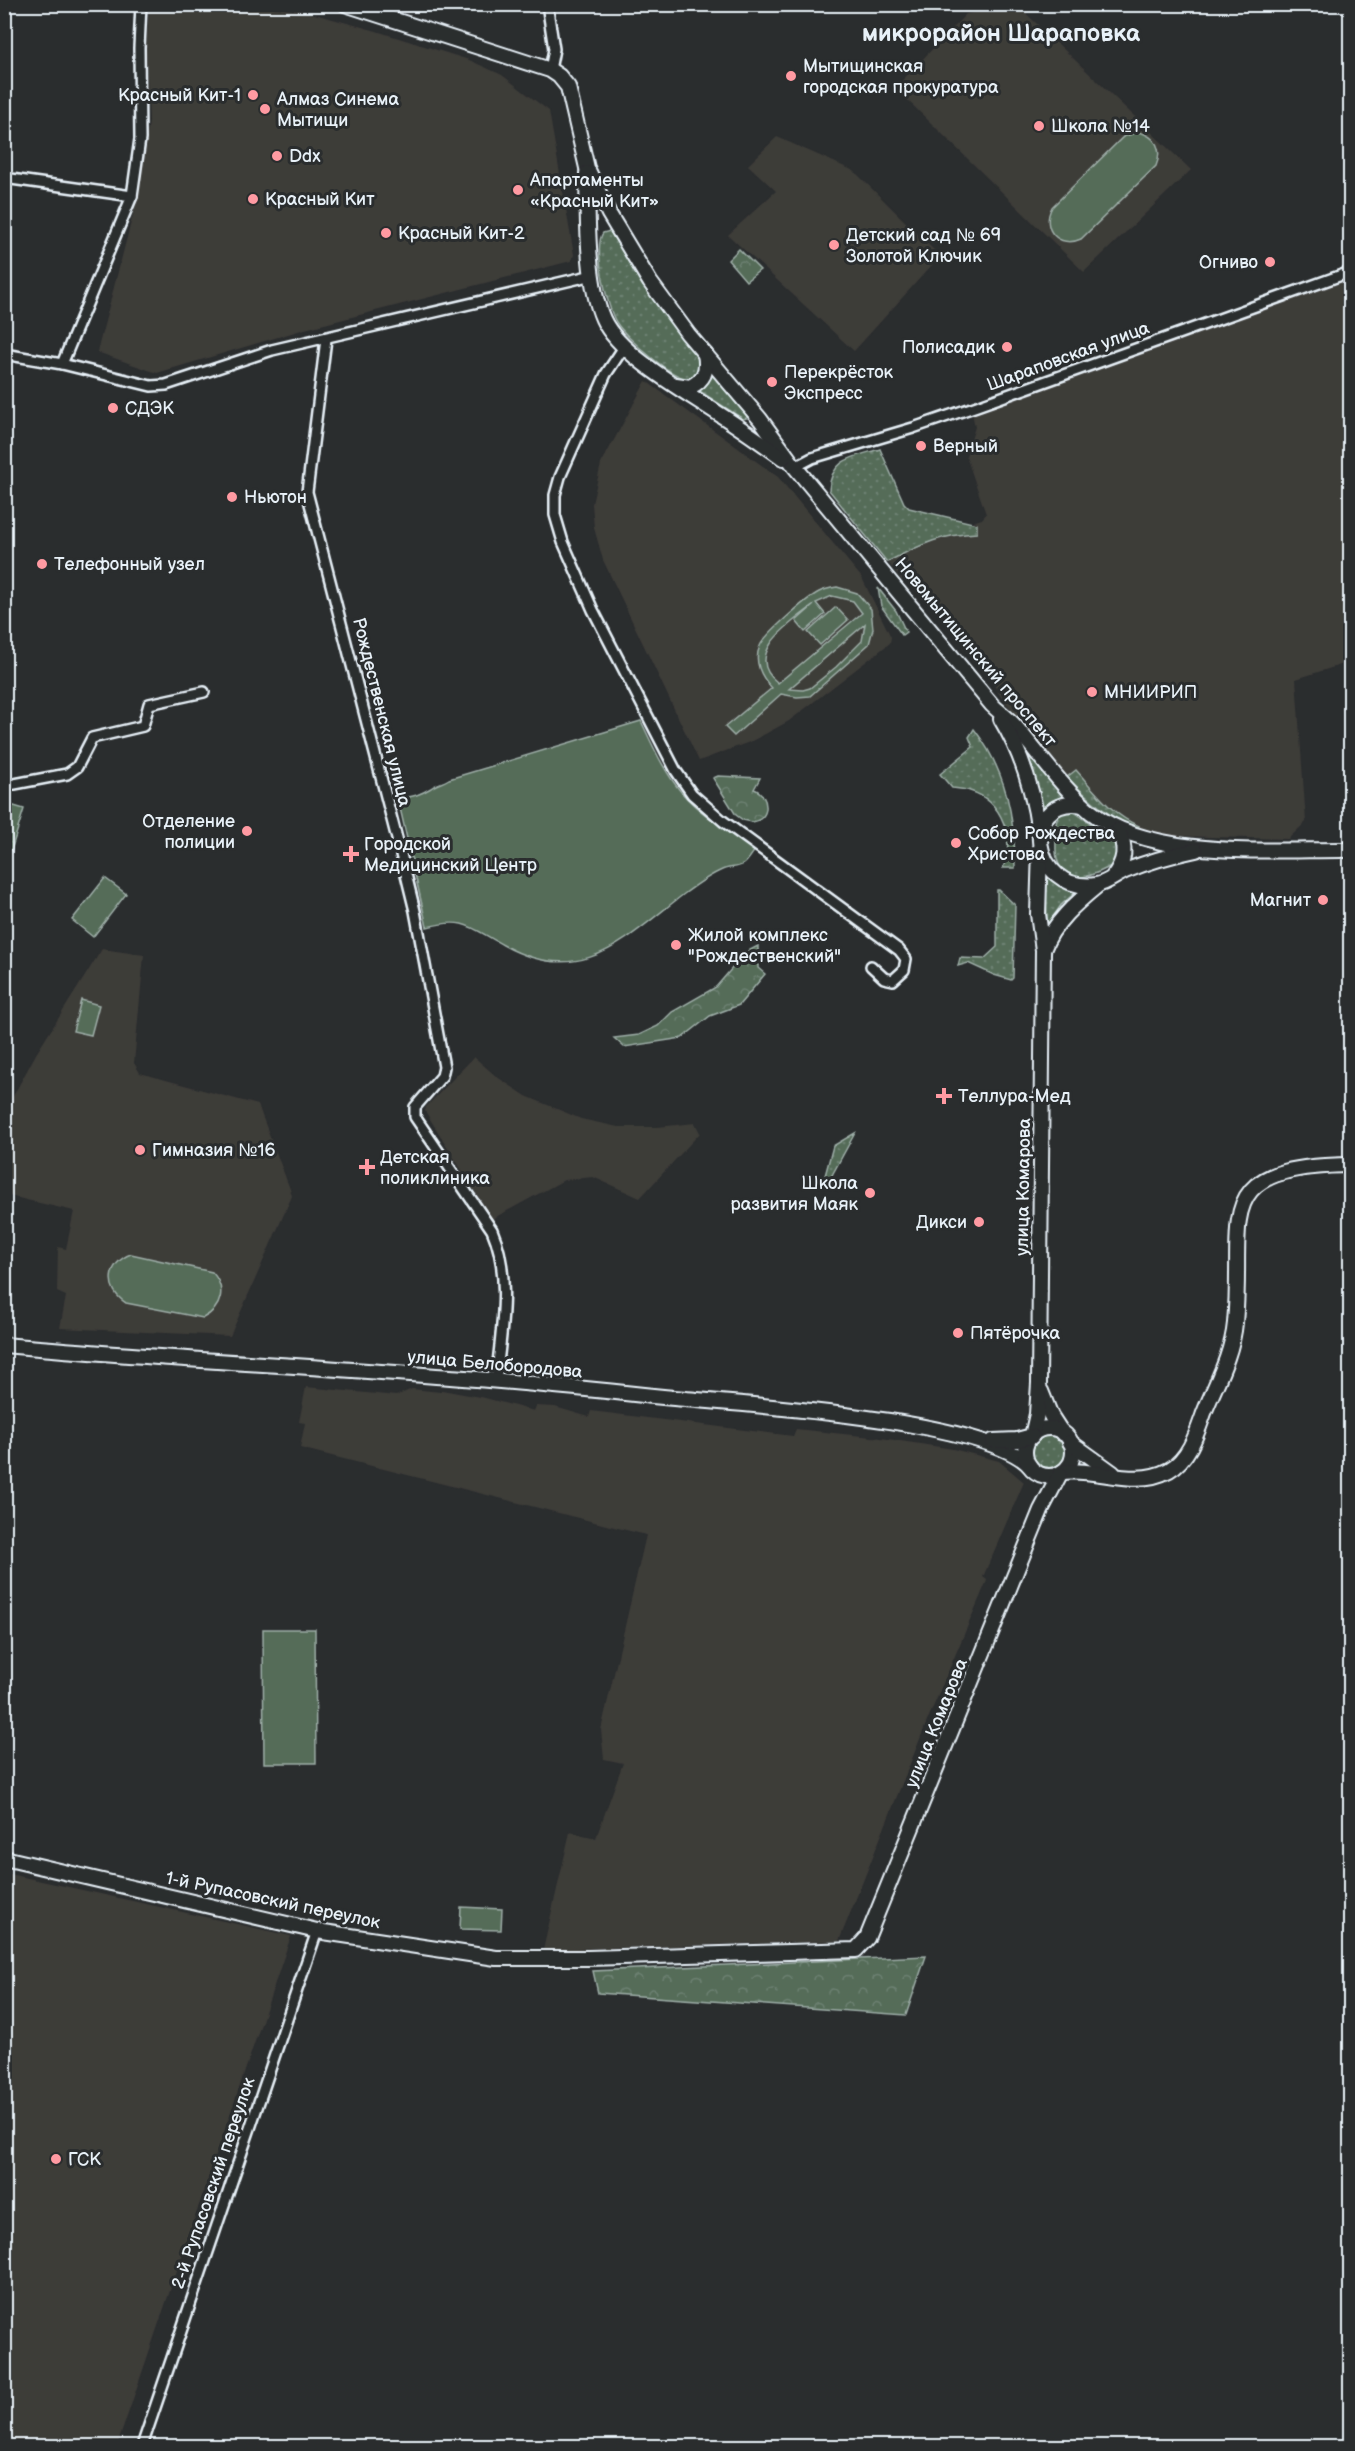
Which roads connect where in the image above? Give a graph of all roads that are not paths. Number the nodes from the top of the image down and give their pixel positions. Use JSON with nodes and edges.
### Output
{"nodes":[{"id":1,"x":141,"y":4,"type":"edge"},
{"id":2,"x":547,"y":4,"type":"edge"},
{"id":3,"x":346,"y":5,"type":"edge"},
{"id":4,"x":550,"y":70,"type":"junction"},
{"id":5,"x":587,"y":168,"type":"junction"},
{"id":6,"x":4,"y":178,"type":"edge"},
{"id":7,"x":132,"y":196,"type":"junction"},
{"id":8,"x":617,"y":229,"type":"junction"},
{"id":9,"x":590,"y":246,"type":"junction"},
{"id":10,"x":1350,"y":272,"type":"edge"},
{"id":11,"x":593,"y":274,"type":"junction"},
{"id":12,"x":326,"y":339,"type":"junction"},
{"id":13,"x":624,"y":346,"type":"junction"},
{"id":14,"x":4,"y":354,"type":"edge"},
{"id":15,"x":705,"y":354,"type":"junction"},
{"id":16,"x":62,"y":364,"type":"junction"},
{"id":17,"x":676,"y":385,"type":"junction"},
{"id":18,"x":795,"y":467,"type":"junction"},
{"id":19,"x":204,"y":692,"type":"dead end"},
{"id":20,"x":993,"y":706,"type":"junction"},
{"id":21,"x":4,"y":786,"type":"edge"},
{"id":22,"x":1083,"y":805,"type":"junction"},
{"id":23,"x":1118,"y":830,"type":"junction"},
{"id":24,"x":1039,"y":833,"type":"junction"},
{"id":25,"x":1040,"y":848,"type":"junction"},
{"id":26,"x":1207,"y":848,"type":"junction"},
{"id":27,"x":1350,"y":850,"type":"edge"},
{"id":28,"x":1113,"y":877,"type":"junction"},
{"id":29,"x":1098,"y":885,"type":"junction"},
{"id":30,"x":1043,"y":950,"type":"junction"},
{"id":31,"x":871,"y":966,"type":"dead end"},
{"id":32,"x":1350,"y":1165,"type":"edge"},
{"id":33,"x":4,"y":1345,"type":"edge"},
{"id":34,"x":496,"y":1381,"type":"junction"},
{"id":35,"x":1039,"y":1383,"type":"junction"},
{"id":36,"x":1032,"y":1436,"type":"junction"},
{"id":37,"x":1066,"y":1438,"type":"junction"},
{"id":38,"x":979,"y":1440,"type":"junction"},
{"id":39,"x":1032,"y":1468,"type":"junction"},
{"id":40,"x":1061,"y":1473,"type":"junction"},
{"id":41,"x":1120,"y":1477,"type":"junction"},
{"id":42,"x":1041,"y":1510,"type":"junction"},
{"id":43,"x":4,"y":1858,"type":"edge"},
{"id":44,"x":317,"y":1931,"type":"junction"},
{"id":45,"x":860,"y":1948,"type":"joint"},
{"id":46,"x":142,"y":2446,"type":"edge"}],
"edges":[{"from":1,"to":7,"type":"street"},
{"from":2,"to":4,"type":"street"},
{"from":3,"to":4,"type":"street"},
{"from":4,"to":5,"type":"street","name":"Новомытищинский проспект"},
{"from":5,"to":8,"type":"street","name":"Новомытищинский проспект"},
{"from":5,"to":9,"type":"street","name":"Новомытищинский проспект"},
{"from":6,"to":7,"type":"street"},
{"from":7,"to":16,"type":"street"},
{"from":8,"to":9,"type":"street"},
{"from":8,"to":15,"type":"street","name":"Новомытищинский проспект"},
{"from":9,"to":11,"type":"street","name":"Новомытищинский проспект"},
{"from":10,"to":18,"type":"street","name":"Шараповская улица"},
{"from":11,"to":12,"type":"street"},
{"from":11,"to":13,"type":"street","name":"Новомытищинский проспект"},
{"from":12,"to":16,"type":"street"},
{"from":12,"to":34,"type":"street","name":"Рождественская улица"},
{"from":13,"to":17,"type":"street","name":"Новомытищинский проспект"},
{"from":13,"to":31,"type":"street"},
{"from":14,"to":16,"type":"street"},
{"from":15,"to":17,"type":"street"},
{"from":15,"to":18,"type":"street","name":"Новомытищинский проспект"},
{"from":17,"to":18,"type":"street","name":"Новомытищинский проспект"},
{"from":18,"to":20,"type":"street","name":"Новомытищинский проспект"},
{"from":19,"to":21,"type":"street"},
{"from":20,"to":22,"type":"street","name":"Новомытищинский проспект"},
{"from":20,"to":24,"type":"street"},
{"from":22,"to":23,"type":"street","name":"Новомытищинский проспект"},
{"from":22,"to":24,"type":"street"},
{"from":23,"to":26,"type":"street","name":"Новомытищинский проспект"},
{"from":23,"to":28,"type":"street"},
{"from":24,"to":25,"type":"street"},
{"from":25,"to":29,"type":"street"},
{"from":25,"to":30,"type":"street","name":"улица Комарова"},
{"from":26,"to":27,"type":"street","name":"Новомытищинский проспект"},
{"from":26,"to":28,"type":"street"},
{"from":28,"to":29,"type":"street"},
{"from":29,"to":30,"type":"street"},
{"from":30,"to":35,"type":"street","name":"улица Комарова"},
{"from":32,"to":41,"type":"street"},
{"from":33,"to":34,"type":"street","name":"улица Белобородова"},
{"from":34,"to":38,"type":"street","name":"улица Белобородова"},
{"from":35,"to":36,"type":"street","name":"улица Комарова"},
{"from":35,"to":37,"type":"street","name":"улица Комарова"},
{"from":36,"to":37,"type":"street"},
{"from":36,"to":38,"type":"street","name":"улица Белобородова"},
{"from":36,"to":39,"type":"street"},
{"from":37,"to":40,"type":"street"},
{"from":37,"to":41,"type":"street"},
{"from":38,"to":39,"type":"street","name":"улица Белобородова"},
{"from":39,"to":40,"type":"street"},
{"from":39,"to":42,"type":"street","name":"улица Комарова"},
{"from":40,"to":41,"type":"street"},
{"from":40,"to":42,"type":"street","name":"улица Комарова"},
{"from":42,"to":45,"type":"street","name":"улица Комарова"},
{"from":43,"to":44,"type":"street","name":"1-й Рупасовский переулок"},
{"from":44,"to":45,"type":"street","name":"1-й Рупасовский переулок"},
{"from":44,"to":46,"type":"street","name":"2-й Рупасовский переулок"}]}
